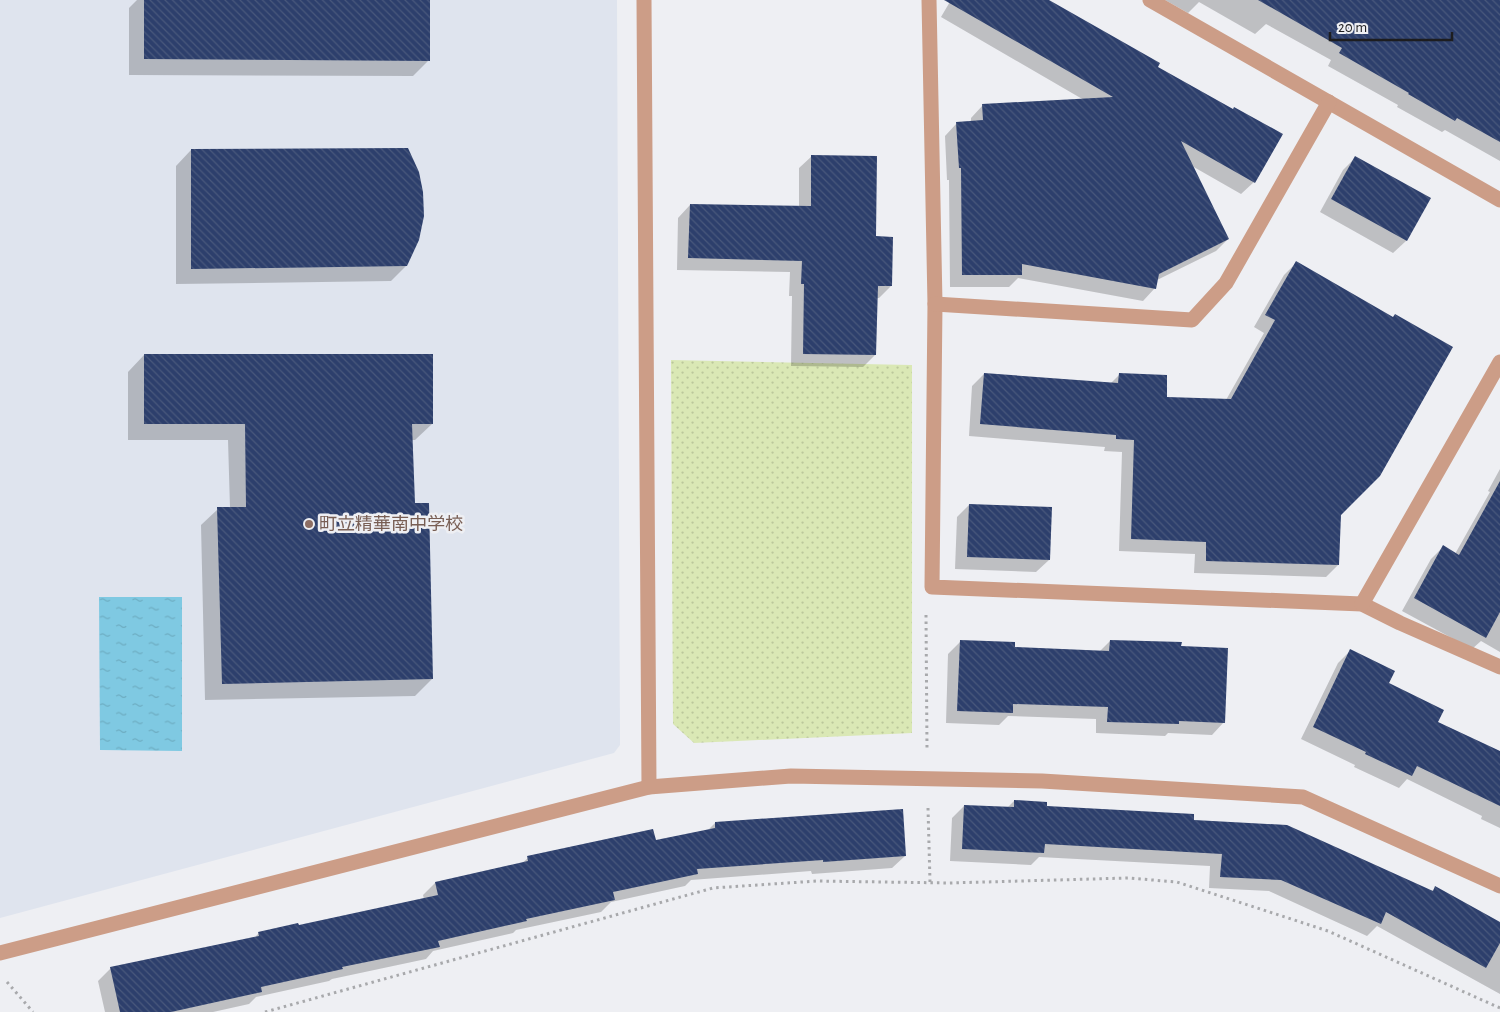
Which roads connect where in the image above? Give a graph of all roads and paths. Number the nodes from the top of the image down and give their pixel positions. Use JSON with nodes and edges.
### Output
{"nodes":[{"id":1,"x":644,"y":0,"type":"edge"},
{"id":2,"x":929,"y":0,"type":"edge"},
{"id":3,"x":1150,"y":0,"type":"edge"},
{"id":4,"x":1329,"y":102,"type":"junction"},
{"id":5,"x":1500,"y":200,"type":"edge"},
{"id":6,"x":935,"y":304,"type":"junction"},
{"id":7,"x":1500,"y":362,"type":"edge"},
{"id":8,"x":932,"y":587,"type":"junction"},
{"id":9,"x":1362,"y":604,"type":"junction"},
{"id":10,"x":1500,"y":667,"type":"edge"},
{"id":11,"x":928,"y":778,"type":"junction"},
{"id":12,"x":649,"y":786,"type":"junction"},
{"id":13,"x":930,"y":882,"type":"junction"},
{"id":14,"x":1500,"y":886,"type":"edge"},
{"id":15,"x":0,"y":953,"type":"edge"},
{"id":16,"x":3,"y":978,"type":"dead end"},
{"id":17,"x":1500,"y":1008,"type":"edge"},
{"id":18,"x":33,"y":1012,"type":"edge"},
{"id":19,"x":265,"y":1012,"type":"edge"}],
"edges":[{"from":1,"to":12,"type":"street"},
{"from":2,"to":6,"type":"street"},
{"from":3,"to":4,"type":"street"},
{"from":4,"to":5,"type":"street"},
{"from":4,"to":6,"type":"street"},
{"from":6,"to":8,"type":"street"},
{"from":7,"to":9,"type":"street"},
{"from":8,"to":9,"type":"street"},
{"from":8,"to":11,"type":"path"},
{"from":9,"to":10,"type":"street"},
{"from":11,"to":12,"type":"street"},
{"from":11,"to":13,"type":"path"},
{"from":11,"to":14,"type":"street"},
{"from":12,"to":15,"type":"street"},
{"from":13,"to":17,"type":"path"},
{"from":13,"to":19,"type":"path"},
{"from":16,"to":18,"type":"path"}]}
